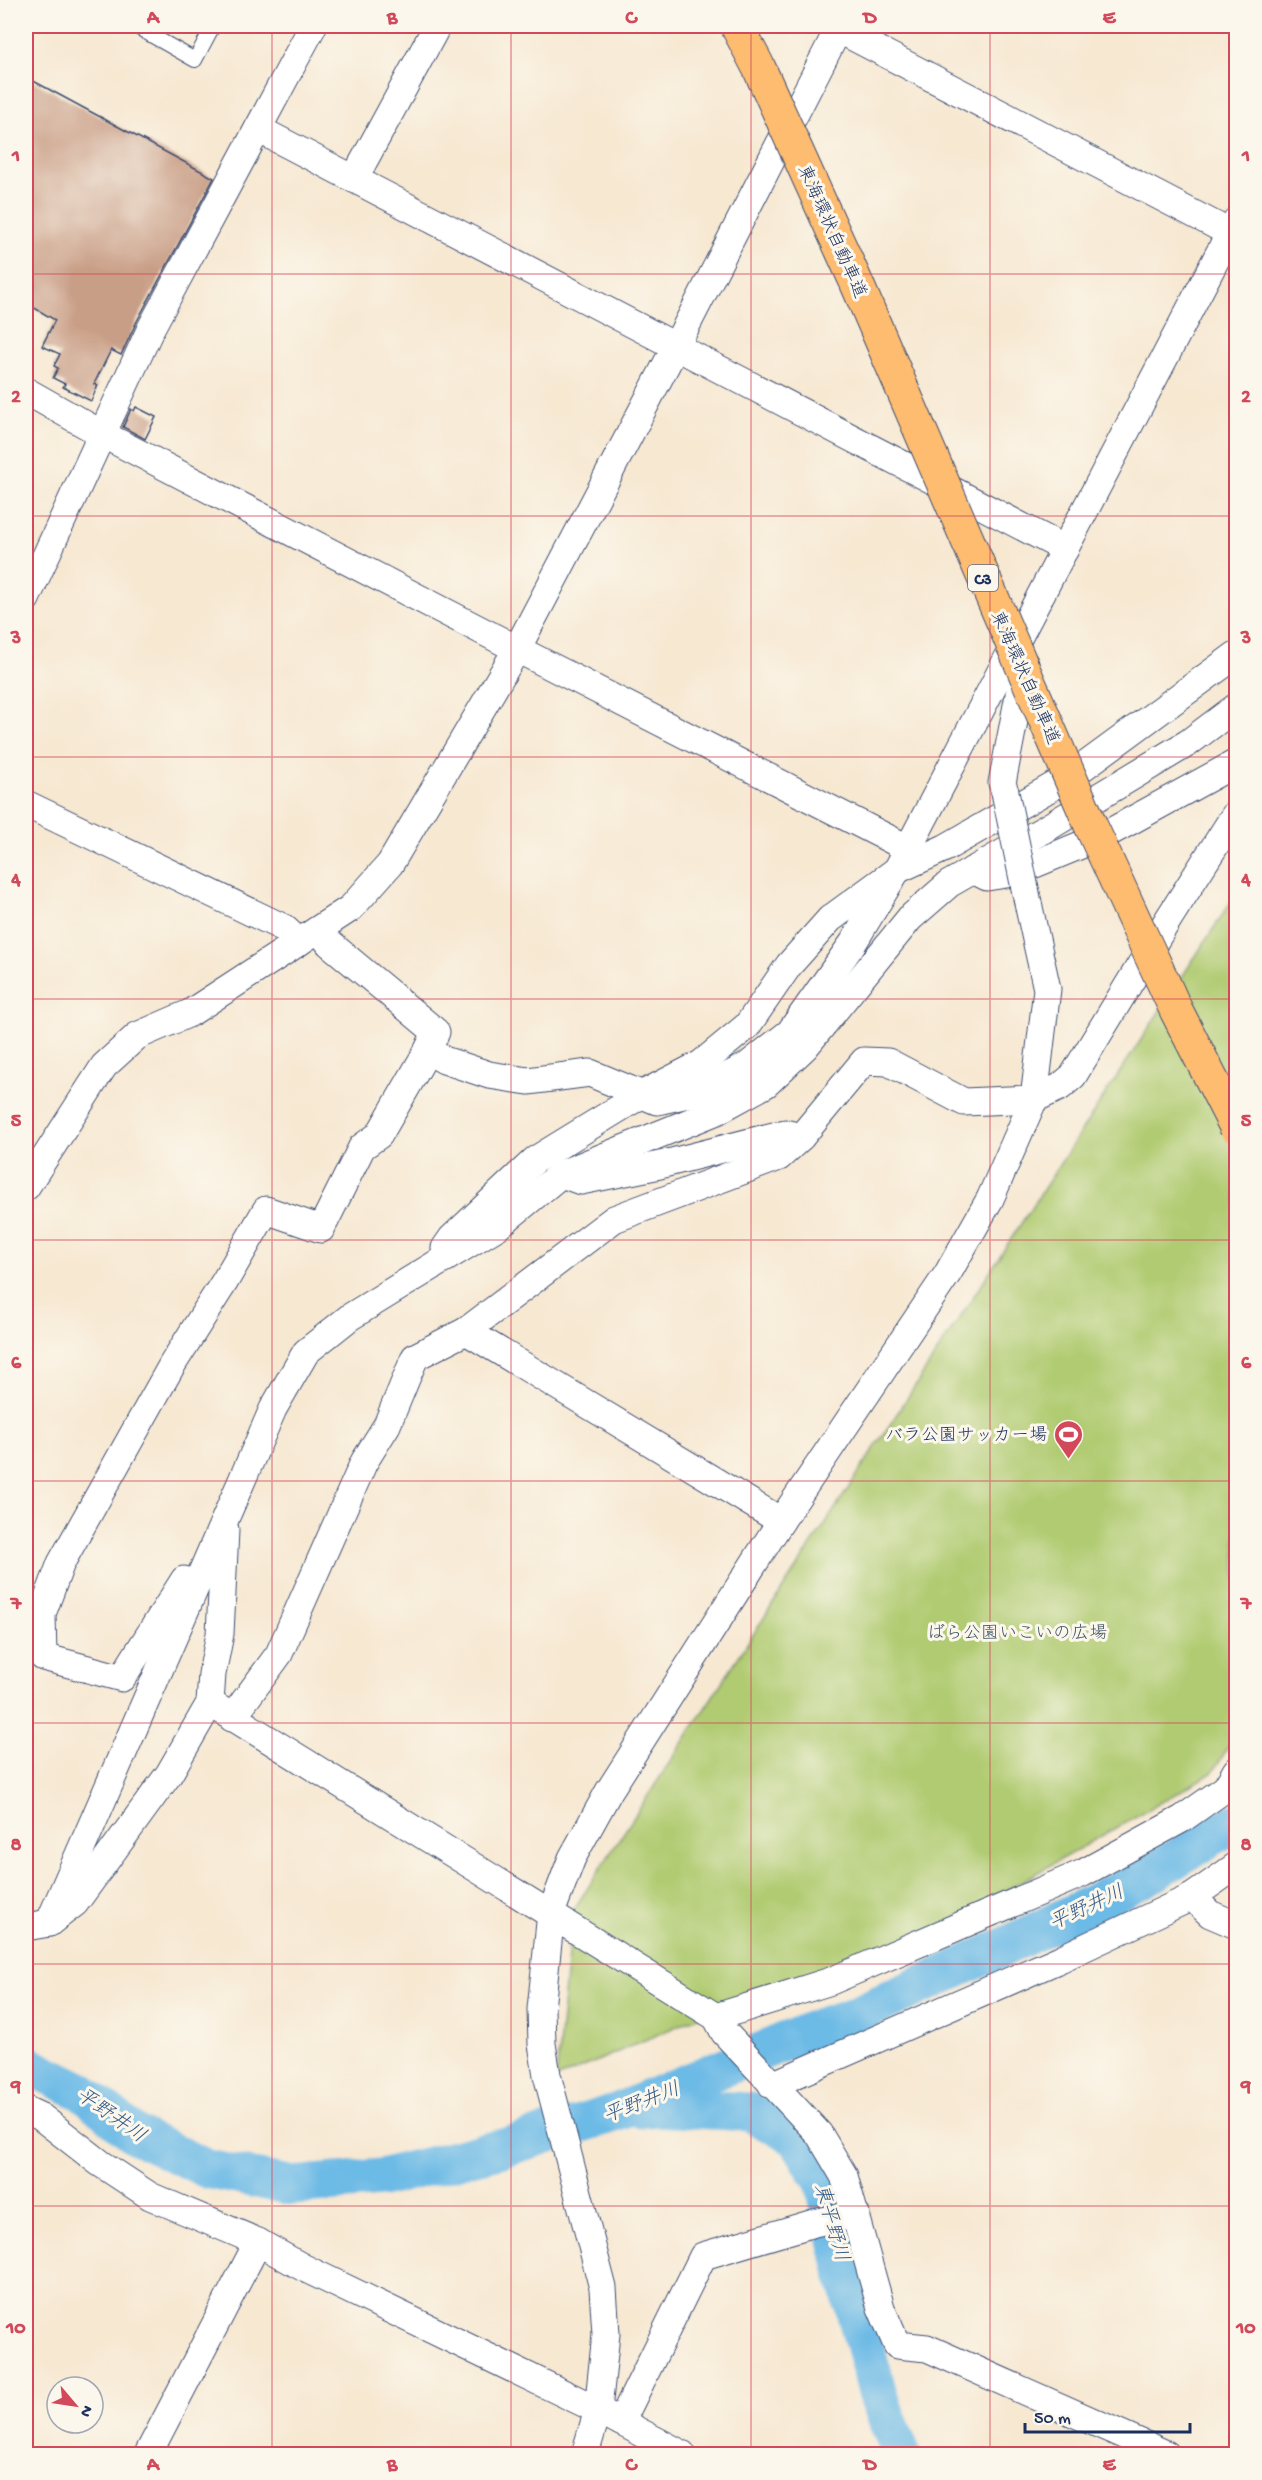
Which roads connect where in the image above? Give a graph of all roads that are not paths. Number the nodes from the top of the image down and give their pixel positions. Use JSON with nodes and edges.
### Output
{"nodes":[{"id":1,"x":135,"y":26,"type":"edge"},
{"id":2,"x":213,"y":26,"type":"edge"},
{"id":3,"x":313,"y":26,"type":"edge"},
{"id":4,"x":436,"y":26,"type":"edge"},
{"id":5,"x":737,"y":26,"type":"edge"},
{"id":6,"x":837,"y":26,"type":"edge"},
{"id":7,"x":258,"y":129,"type":"junction"},
{"id":8,"x":354,"y":179,"type":"junction"},
{"id":9,"x":1234,"y":230,"type":"edge"},
{"id":10,"x":676,"y":346,"type":"junction"},
{"id":11,"x":26,"y":391,"type":"edge"},
{"id":12,"x":102,"y":434,"type":"junction"},
{"id":13,"x":1065,"y":549,"type":"junction"},
{"id":14,"x":26,"y":599,"type":"edge"},
{"id":15,"x":1037,"y":604,"type":"junction"},
{"id":16,"x":517,"y":649,"type":"junction"},
{"id":17,"x":1236,"y":655,"type":"edge"},
{"id":18,"x":1236,"y":707,"type":"edge"},
{"id":19,"x":1236,"y":763,"type":"edge"},
{"id":20,"x":26,"y":804,"type":"edge"},
{"id":21,"x":1236,"y":813,"type":"edge"},
{"id":22,"x":903,"y":860,"type":"junction"},
{"id":23,"x":973,"y":870,"type":"junction"},
{"id":24,"x":309,"y":936,"type":"junction"},
{"id":25,"x":797,"y":1039,"type":"junction"},
{"id":26,"x":428,"y":1050,"type":"junction"},
{"id":27,"x":640,"y":1095,"type":"junction"},
{"id":28,"x":1034,"y":1099,"type":"junction"},
{"id":29,"x":1236,"y":1127,"type":"edge"},
{"id":30,"x":801,"y":1137,"type":"junction"},
{"id":31,"x":35,"y":1153,"type":"edge"},
{"id":32,"x":561,"y":1174,"type":"junction"},
{"id":33,"x":26,"y":1187,"type":"edge"},
{"id":34,"x":435,"y":1264,"type":"junction"},
{"id":35,"x":466,"y":1331,"type":"junction"},
{"id":36,"x":226,"y":1514,"type":"junction"},
{"id":37,"x":781,"y":1521,"type":"junction"},
{"id":38,"x":200,"y":1575,"type":"junction"},
{"id":39,"x":210,"y":1703,"type":"junction"},
{"id":40,"x":232,"y":1718,"type":"junction"},
{"id":41,"x":1236,"y":1771,"type":"edge"},
{"id":42,"x":1236,"y":1866,"type":"edge"},
{"id":43,"x":1192,"y":1897,"type":"junction"},
{"id":44,"x":551,"y":1913,"type":"junction"},
{"id":45,"x":37,"y":1925,"type":"edge"},
{"id":46,"x":1236,"y":1925,"type":"edge"},
{"id":47,"x":720,"y":2024,"type":"junction"},
{"id":48,"x":769,"y":2082,"type":"junction"},
{"id":49,"x":26,"y":2110,"type":"edge"},
{"id":50,"x":849,"y":2215,"type":"junction"},
{"id":51,"x":258,"y":2242,"type":"junction"},
{"id":52,"x":609,"y":2416,"type":"junction"},
{"id":53,"x":148,"y":2454,"type":"edge"},
{"id":54,"x":585,"y":2454,"type":"edge"},
{"id":55,"x":682,"y":2454,"type":"edge"},
{"id":56,"x":1166,"y":2454,"type":"edge"}],
"edges":[{"from":1,"to":2,"type":"lane"},
{"from":3,"to":7,"type":"street"},
{"from":4,"to":8,"type":"street"},
{"from":5,"to":29,"type":"highway","name":"東海環状自動車道","number":"C3","bridge":true},
{"from":6,"to":9,"type":"street"},
{"from":6,"to":10,"type":"street"},
{"from":7,"to":8,"type":"street"},
{"from":7,"to":12,"type":"street"},
{"from":8,"to":10,"type":"street"},
{"from":9,"to":13,"type":"street"},
{"from":10,"to":13,"type":"street"},
{"from":10,"to":16,"type":"street"},
{"from":11,"to":12,"type":"street"},
{"from":12,"to":14,"type":"street"},
{"from":12,"to":16,"type":"street"},
{"from":13,"to":15,"type":"street"},
{"from":15,"to":22,"type":"street"},
{"from":15,"to":28,"type":"street","bridge":true},
{"from":16,"to":22,"type":"street"},
{"from":16,"to":24,"type":"street"},
{"from":17,"to":22,"type":"street"},
{"from":18,"to":23,"type":"street"},
{"from":19,"to":23,"type":"street"},
{"from":20,"to":24,"type":"street"},
{"from":21,"to":28,"type":"street"},
{"from":22,"to":25,"type":"street"},
{"from":22,"to":27,"type":"street"},
{"from":23,"to":25,"type":"street"},
{"from":24,"to":26,"type":"street"},
{"from":24,"to":31,"type":"street"},
{"from":25,"to":27,"type":"street"},
{"from":25,"to":32,"type":"street"},
{"from":26,"to":27,"type":"street"},
{"from":26,"to":38,"type":"street"},
{"from":27,"to":34,"type":"street"},
{"from":28,"to":30,"type":"street"},
{"from":28,"to":37,"type":"street"},
{"from":30,"to":32,"type":"street"},
{"from":30,"to":35,"type":"street"},
{"from":31,"to":33,"type":"street"},
{"from":32,"to":34,"type":"street"},
{"from":34,"to":36,"type":"street"},
{"from":35,"to":37,"type":"street"},
{"from":35,"to":40,"type":"street"},
{"from":36,"to":38,"type":"street"},
{"from":36,"to":39,"type":"street"},
{"from":37,"to":44,"type":"street"},
{"from":38,"to":45,"type":"street"},
{"from":39,"to":40,"type":"street"},
{"from":39,"to":45,"type":"street"},
{"from":40,"to":44,"type":"street"},
{"from":41,"to":47,"type":"street"},
{"from":42,"to":43,"type":"street"},
{"from":43,"to":46,"type":"street"},
{"from":43,"to":48,"type":"street"},
{"from":44,"to":47,"type":"street"},
{"from":44,"to":52,"type":"street"},
{"from":47,"to":48,"type":"street"},
{"from":48,"to":50,"type":"street"},
{"from":49,"to":51,"type":"street"},
{"from":50,"to":52,"type":"street"},
{"from":50,"to":56,"type":"street"},
{"from":51,"to":52,"type":"street"},
{"from":51,"to":53,"type":"street"},
{"from":52,"to":54,"type":"street"},
{"from":52,"to":55,"type":"street"}]}
